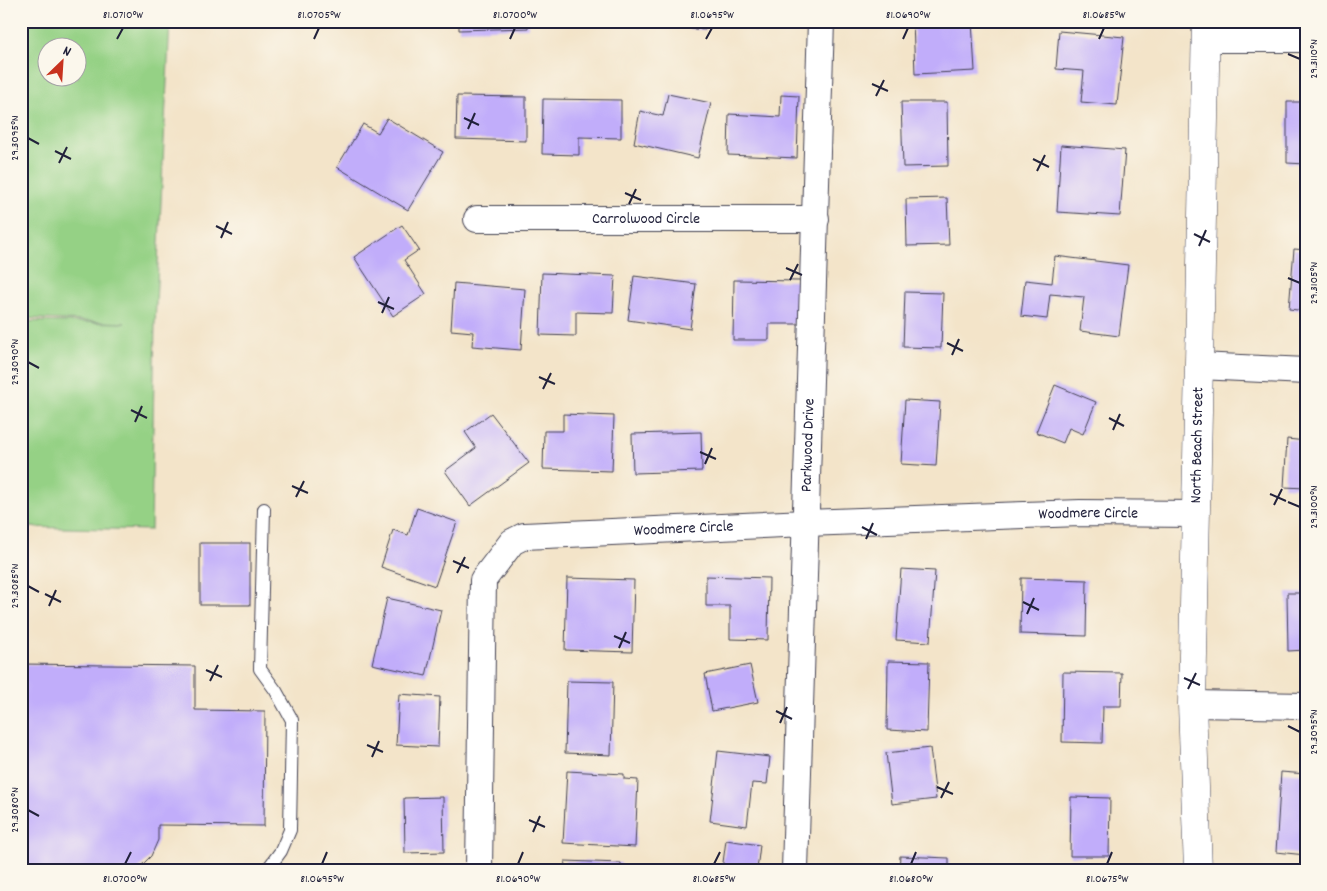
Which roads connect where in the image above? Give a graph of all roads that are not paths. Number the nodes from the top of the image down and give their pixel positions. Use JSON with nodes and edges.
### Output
{"nodes":[{"id":1,"x":821,"y":21,"type":"edge"},
{"id":2,"x":1206,"y":30,"type":"edge"},
{"id":3,"x":1306,"y":39,"type":"edge"},
{"id":4,"x":477,"y":219,"type":"dead end"},
{"id":5,"x":816,"y":219,"type":"junction"},
{"id":6,"x":1199,"y":366,"type":"junction"},
{"id":7,"x":1306,"y":371,"type":"edge"},
{"id":8,"x":264,"y":509,"type":"dead end"},
{"id":9,"x":1196,"y":514,"type":"junction"},
{"id":10,"x":806,"y":523,"type":"junction"},
{"id":11,"x":1192,"y":704,"type":"junction"},
{"id":12,"x":1306,"y":706,"type":"edge"},
{"id":13,"x":267,"y":870,"type":"edge"},
{"id":14,"x":479,"y":870,"type":"edge"},
{"id":15,"x":795,"y":870,"type":"edge"},
{"id":16,"x":1198,"y":870,"type":"edge"}],
"edges":[{"from":1,"to":5,"type":"street","name":"Parkwood Drive"},
{"from":2,"to":3,"type":"street"},
{"from":2,"to":6,"type":"street","name":"North Beach Street"},
{"from":4,"to":5,"type":"street","name":"Carrolwood Circle"},
{"from":5,"to":10,"type":"street","name":"Parkwood Drive"},
{"from":6,"to":7,"type":"street"},
{"from":6,"to":9,"type":"street","name":"North Beach Street"},
{"from":8,"to":13,"type":"lane"},
{"from":9,"to":10,"type":"street","name":"Woodmere Circle"},
{"from":9,"to":11,"type":"street","name":"North Beach Street"},
{"from":10,"to":14,"type":"street","name":"Woodmere Circle"},
{"from":10,"to":15,"type":"street","name":"Parkwood Drive"},
{"from":11,"to":12,"type":"street"},
{"from":11,"to":16,"type":"street","name":"North Beach Street"}]}
